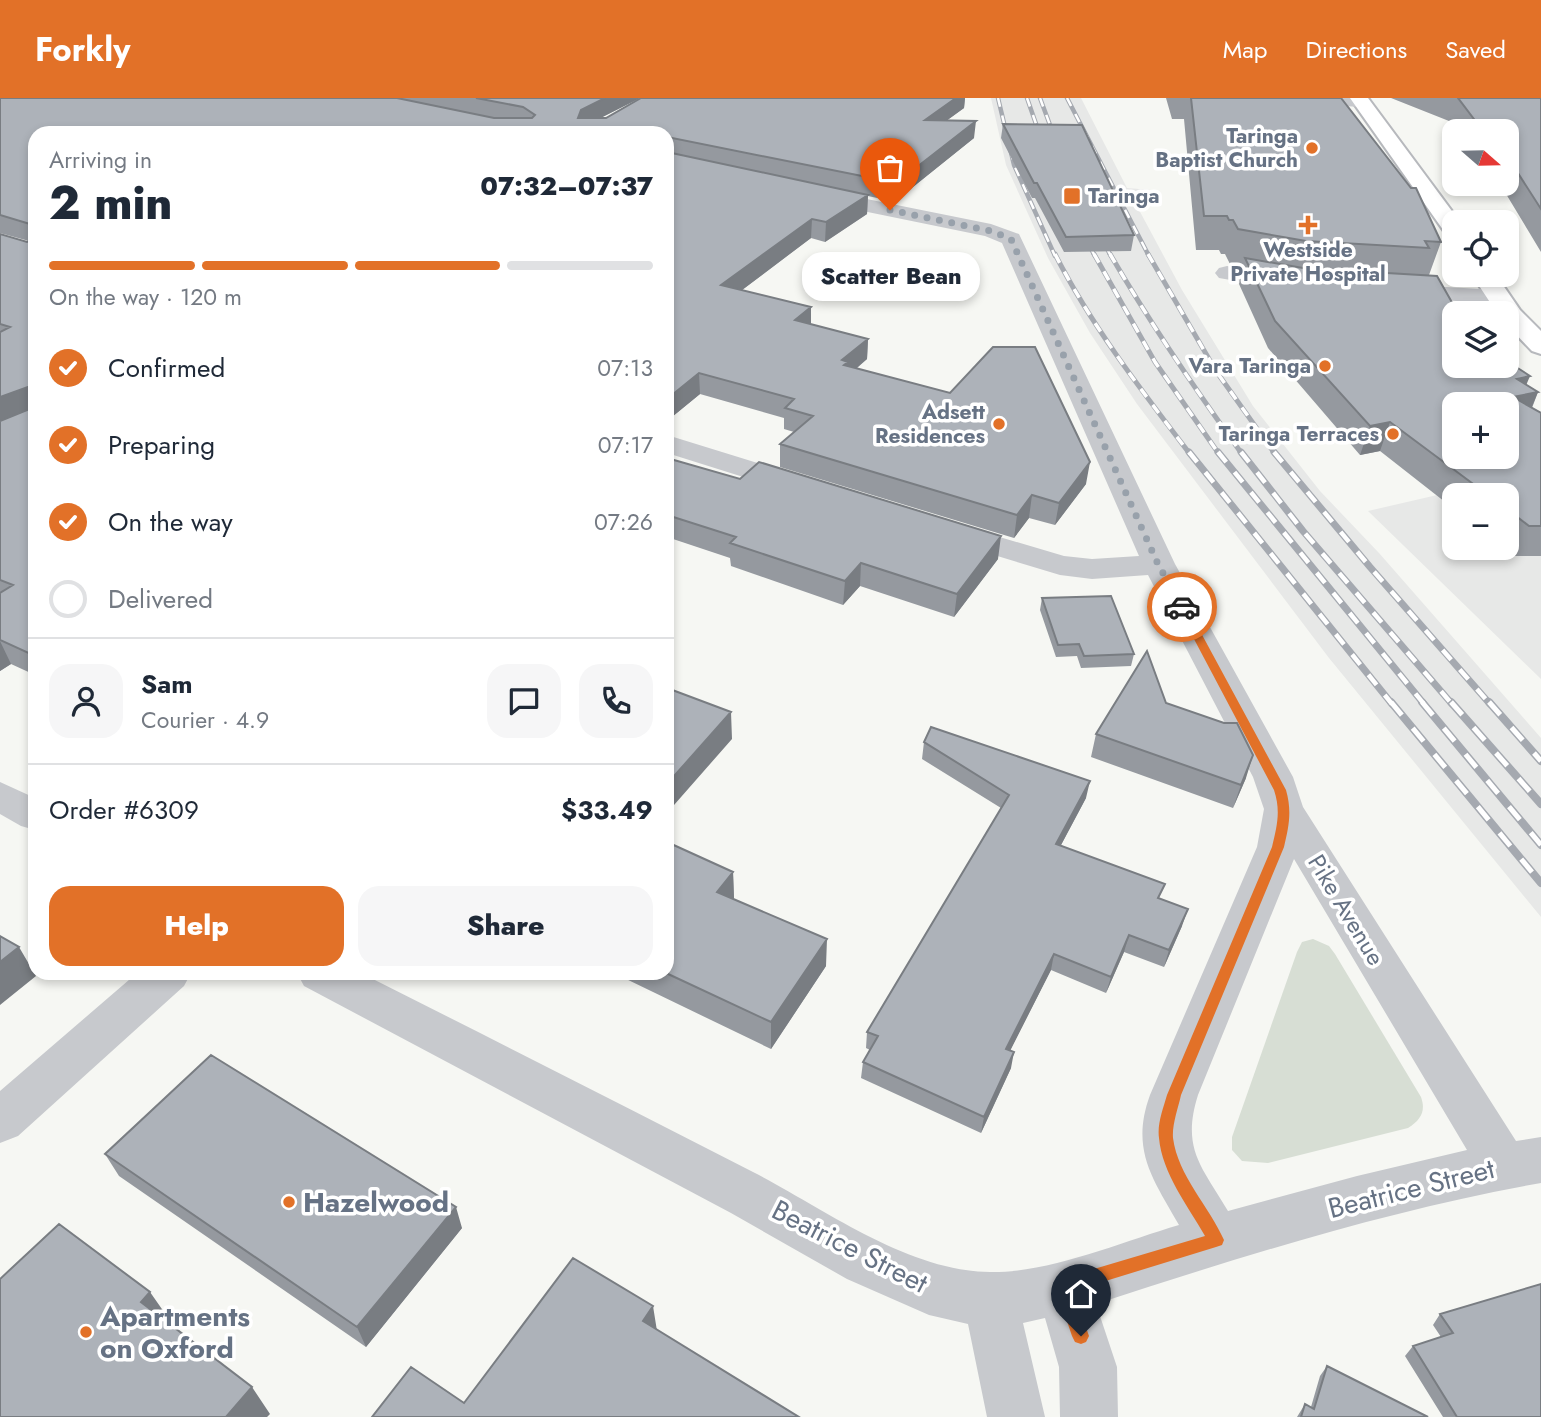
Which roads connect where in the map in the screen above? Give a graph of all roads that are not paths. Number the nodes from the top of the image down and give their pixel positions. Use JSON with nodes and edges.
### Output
{"nodes":[{"id":1,"x":1293,"y":98,"type":"edge"},
{"id":2,"x":1360,"y":99,"type":"edge"},
{"id":3,"x":800,"y":191,"type":"edge"},
{"id":4,"x":1442,"y":212,"type":"edge"},
{"id":5,"x":1227,"y":273,"type":"dead end"},
{"id":6,"x":1321,"y":286,"type":"edge"},
{"id":7,"x":1492,"y":287,"type":"edge"},
{"id":8,"x":1367,"y":289,"type":"edge"},
{"id":9,"x":1498,"y":297,"type":"junction"},
{"id":10,"x":1541,"y":346,"type":"edge"},
{"id":11,"x":674,"y":446,"type":"edge"},
{"id":12,"x":829,"y":494,"type":"edge"},
{"id":13,"x":920,"y":522,"type":"edge"},
{"id":14,"x":1158,"y":564,"type":"junction"},
{"id":15,"x":0,"y":796,"type":"edge"},
{"id":16,"x":1284,"y":809,"type":"junction"},
{"id":17,"x":28,"y":812,"type":"edge"},
{"id":18,"x":159,"y":980,"type":"edge"},
{"id":19,"x":333,"y":980,"type":"edge"},
{"id":20,"x":0,"y":1121,"type":"edge"},
{"id":21,"x":1527,"y":1169,"type":"edge"},
{"id":22,"x":1216,"y":1240,"type":"junction"},
{"id":23,"x":1063,"y":1286,"type":"junction"},
{"id":24,"x":990,"y":1299,"type":"junction"},
{"id":25,"x":1016,"y":1417,"type":"edge"},
{"id":26,"x":1089,"y":1417,"type":"edge"}],
"edges":[{"from":1,"to":2,"type":"street"},
{"from":2,"to":4,"type":"highway"},
{"from":3,"to":14,"type":"street","name":"Pike Avenue"},
{"from":5,"to":6,"type":"street"},
{"from":7,"to":9,"type":"highway"},
{"from":8,"to":9,"type":"street"},
{"from":9,"to":10,"type":"highway"},
{"from":11,"to":12,"type":"street"},
{"from":13,"to":14,"type":"street"},
{"from":14,"to":16,"type":"street","name":"Pike Avenue"},
{"from":15,"to":17,"type":"street"},
{"from":16,"to":21,"type":"street","name":"Pike Avenue"},
{"from":16,"to":22,"type":"street"},
{"from":18,"to":20,"type":"street"},
{"from":19,"to":24,"type":"street","name":"Beatrice Street"},
{"from":21,"to":22,"type":"street","name":"Beatrice Street"},
{"from":22,"to":23,"type":"street","name":"Beatrice Street"},
{"from":23,"to":24,"type":"street","name":"Beatrice Street"},
{"from":23,"to":26,"type":"street"},
{"from":24,"to":25,"type":"street"}]}
